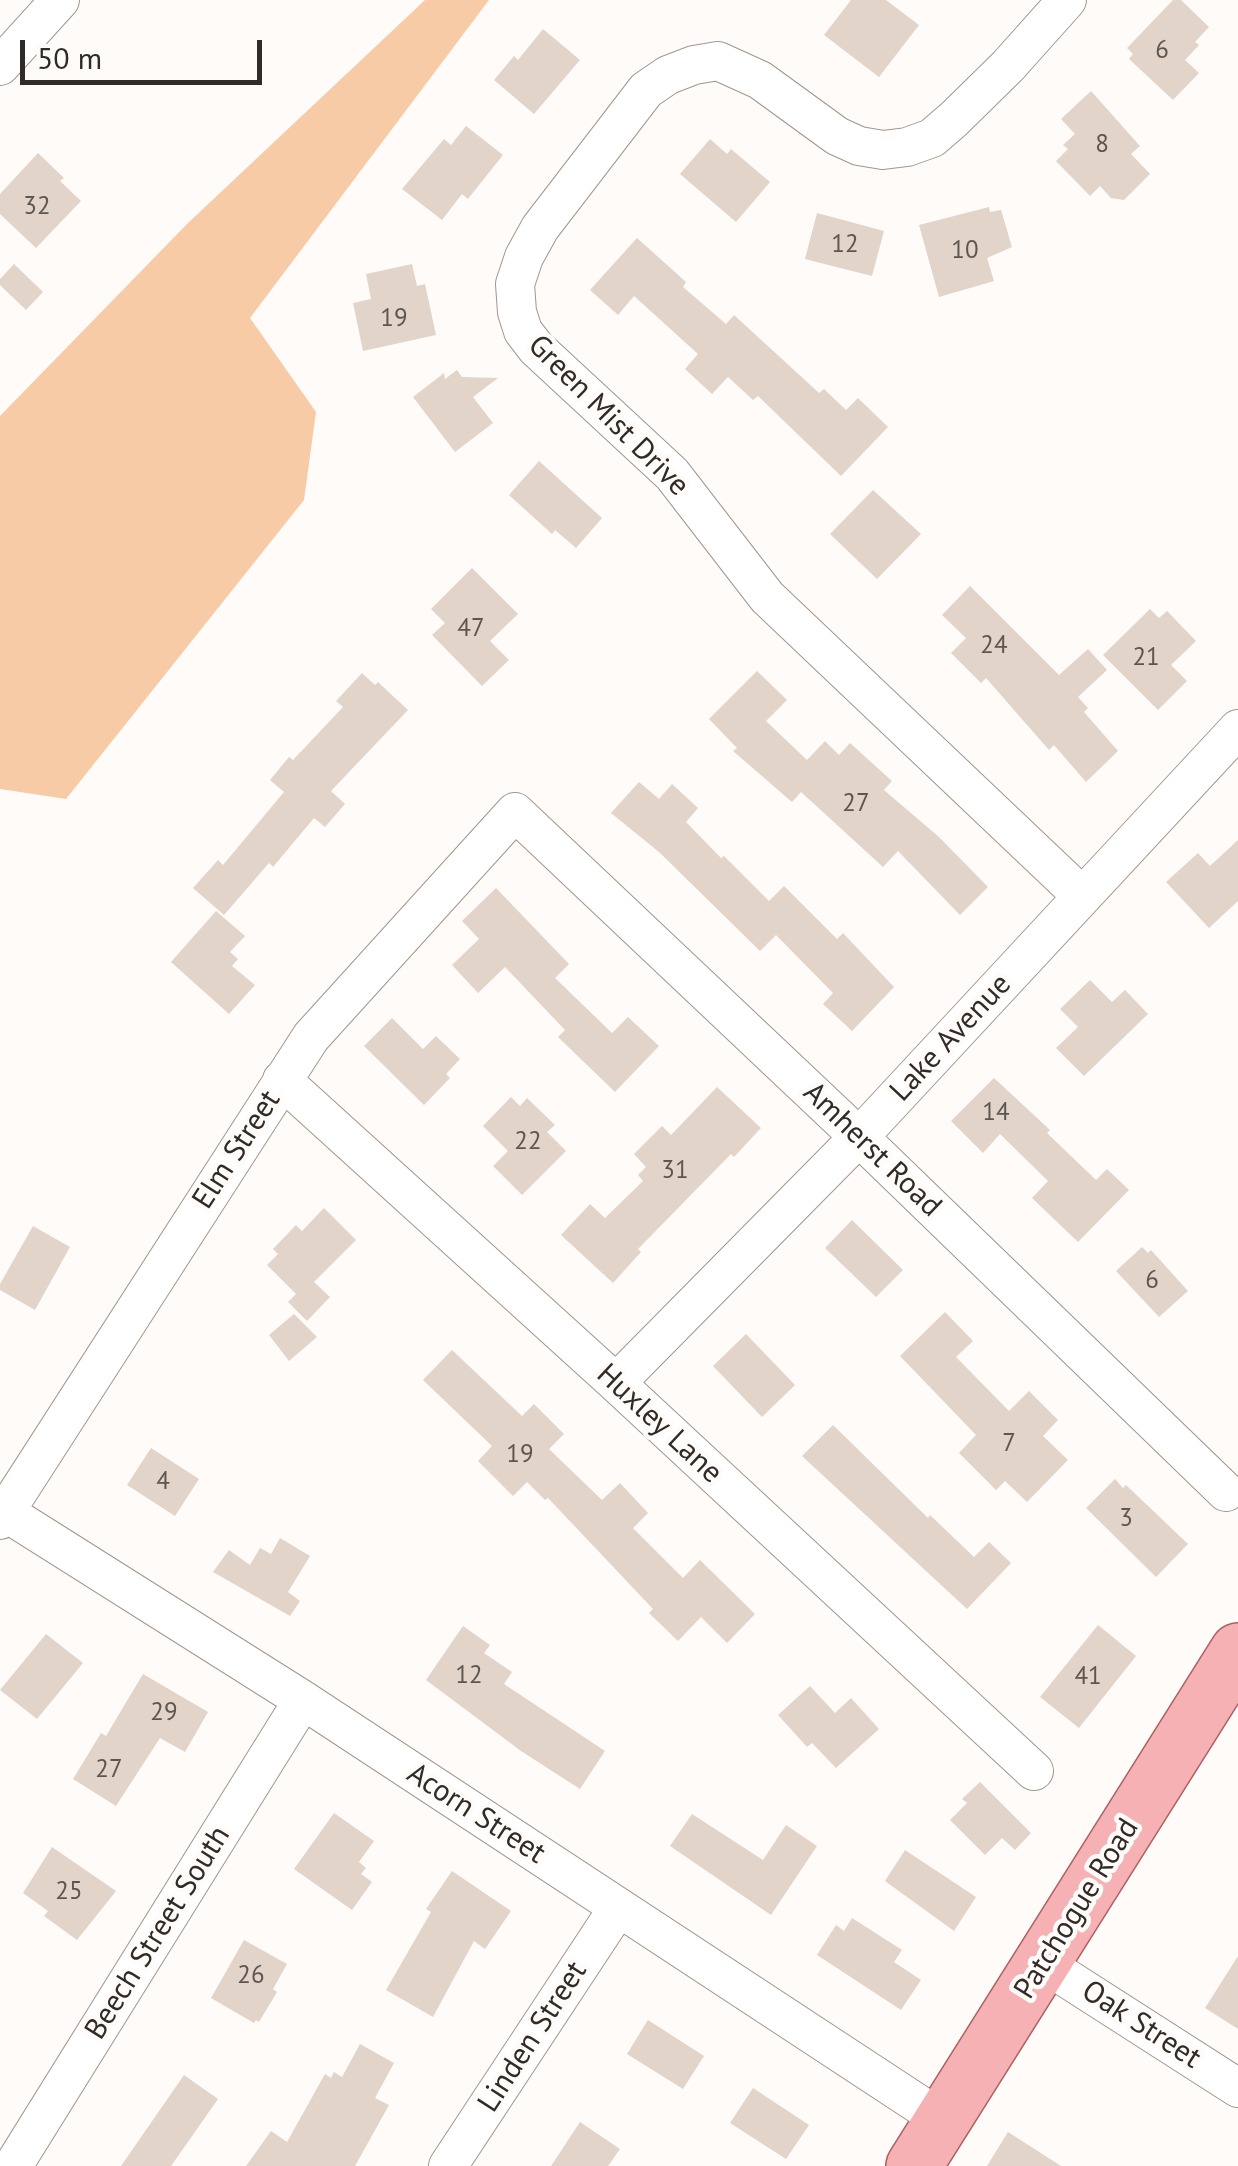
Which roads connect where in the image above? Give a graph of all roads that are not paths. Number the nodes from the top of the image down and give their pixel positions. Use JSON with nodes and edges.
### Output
{"nodes":[{"id":1,"x":60,"y":0,"type":"edge"},
{"id":2,"x":1067,"y":0,"type":"edge"},
{"id":3,"x":0,"y":66,"type":"edge"},
{"id":4,"x":1238,"y":728,"type":"edge"},
{"id":5,"x":515,"y":812,"type":"joint"},
{"id":6,"x":1082,"y":896,"type":"junction"},
{"id":7,"x":282,"y":1080,"type":"junction"},
{"id":8,"x":859,"y":1137,"type":"junction"},
{"id":9,"x":616,"y":1383,"type":"junction"},
{"id":10,"x":1226,"y":1492,"type":"dead end"},
{"id":11,"x":3,"y":1516,"type":"edge"},
{"id":12,"x":1238,"y":1651,"type":"edge"},
{"id":13,"x":303,"y":1700,"type":"junction"},
{"id":14,"x":1034,"y":1771,"type":"dead end"},
{"id":15,"x":618,"y":1908,"type":"junction"},
{"id":16,"x":1043,"y":1964,"type":"junction"},
{"id":17,"x":1238,"y":2088,"type":"edge"},
{"id":18,"x":944,"y":2121,"type":"junction"},
{"id":19,"x":13,"y":2166,"type":"edge"},
{"id":20,"x":448,"y":2166,"type":"edge"},
{"id":21,"x":914,"y":2166,"type":"edge"}],
"edges":[{"from":1,"to":3,"type":"street"},
{"from":2,"to":6,"type":"street","name":"Green Mist Drive"},
{"from":4,"to":6,"type":"street","name":"Lake Avenue"},
{"from":5,"to":7,"type":"street","name":"Elm Street"},
{"from":5,"to":8,"type":"street","name":"Amherst Road"},
{"from":6,"to":8,"type":"street","name":"Lake Avenue"},
{"from":7,"to":9,"type":"street","name":"Huxley Lane"},
{"from":7,"to":11,"type":"street","name":"Elm Street"},
{"from":8,"to":9,"type":"street","name":"Lake Avenue"},
{"from":8,"to":10,"type":"street","name":"Amherst Road"},
{"from":9,"to":14,"type":"street","name":"Huxley Lane"},
{"from":11,"to":13,"type":"street","name":"Acorn Street"},
{"from":12,"to":16,"type":"main road","name":"Patchogue Road"},
{"from":13,"to":15,"type":"street","name":"Acorn Street"},
{"from":13,"to":19,"type":"street","name":"Beech Street South"},
{"from":15,"to":18,"type":"street","name":"Acorn Street"},
{"from":15,"to":20,"type":"street","name":"Linden Street"},
{"from":16,"to":17,"type":"street","name":"Oak Street"},
{"from":16,"to":18,"type":"main road","name":"Patchogue Road"},
{"from":18,"to":21,"type":"main road","name":"Patchogue Road"}]}
